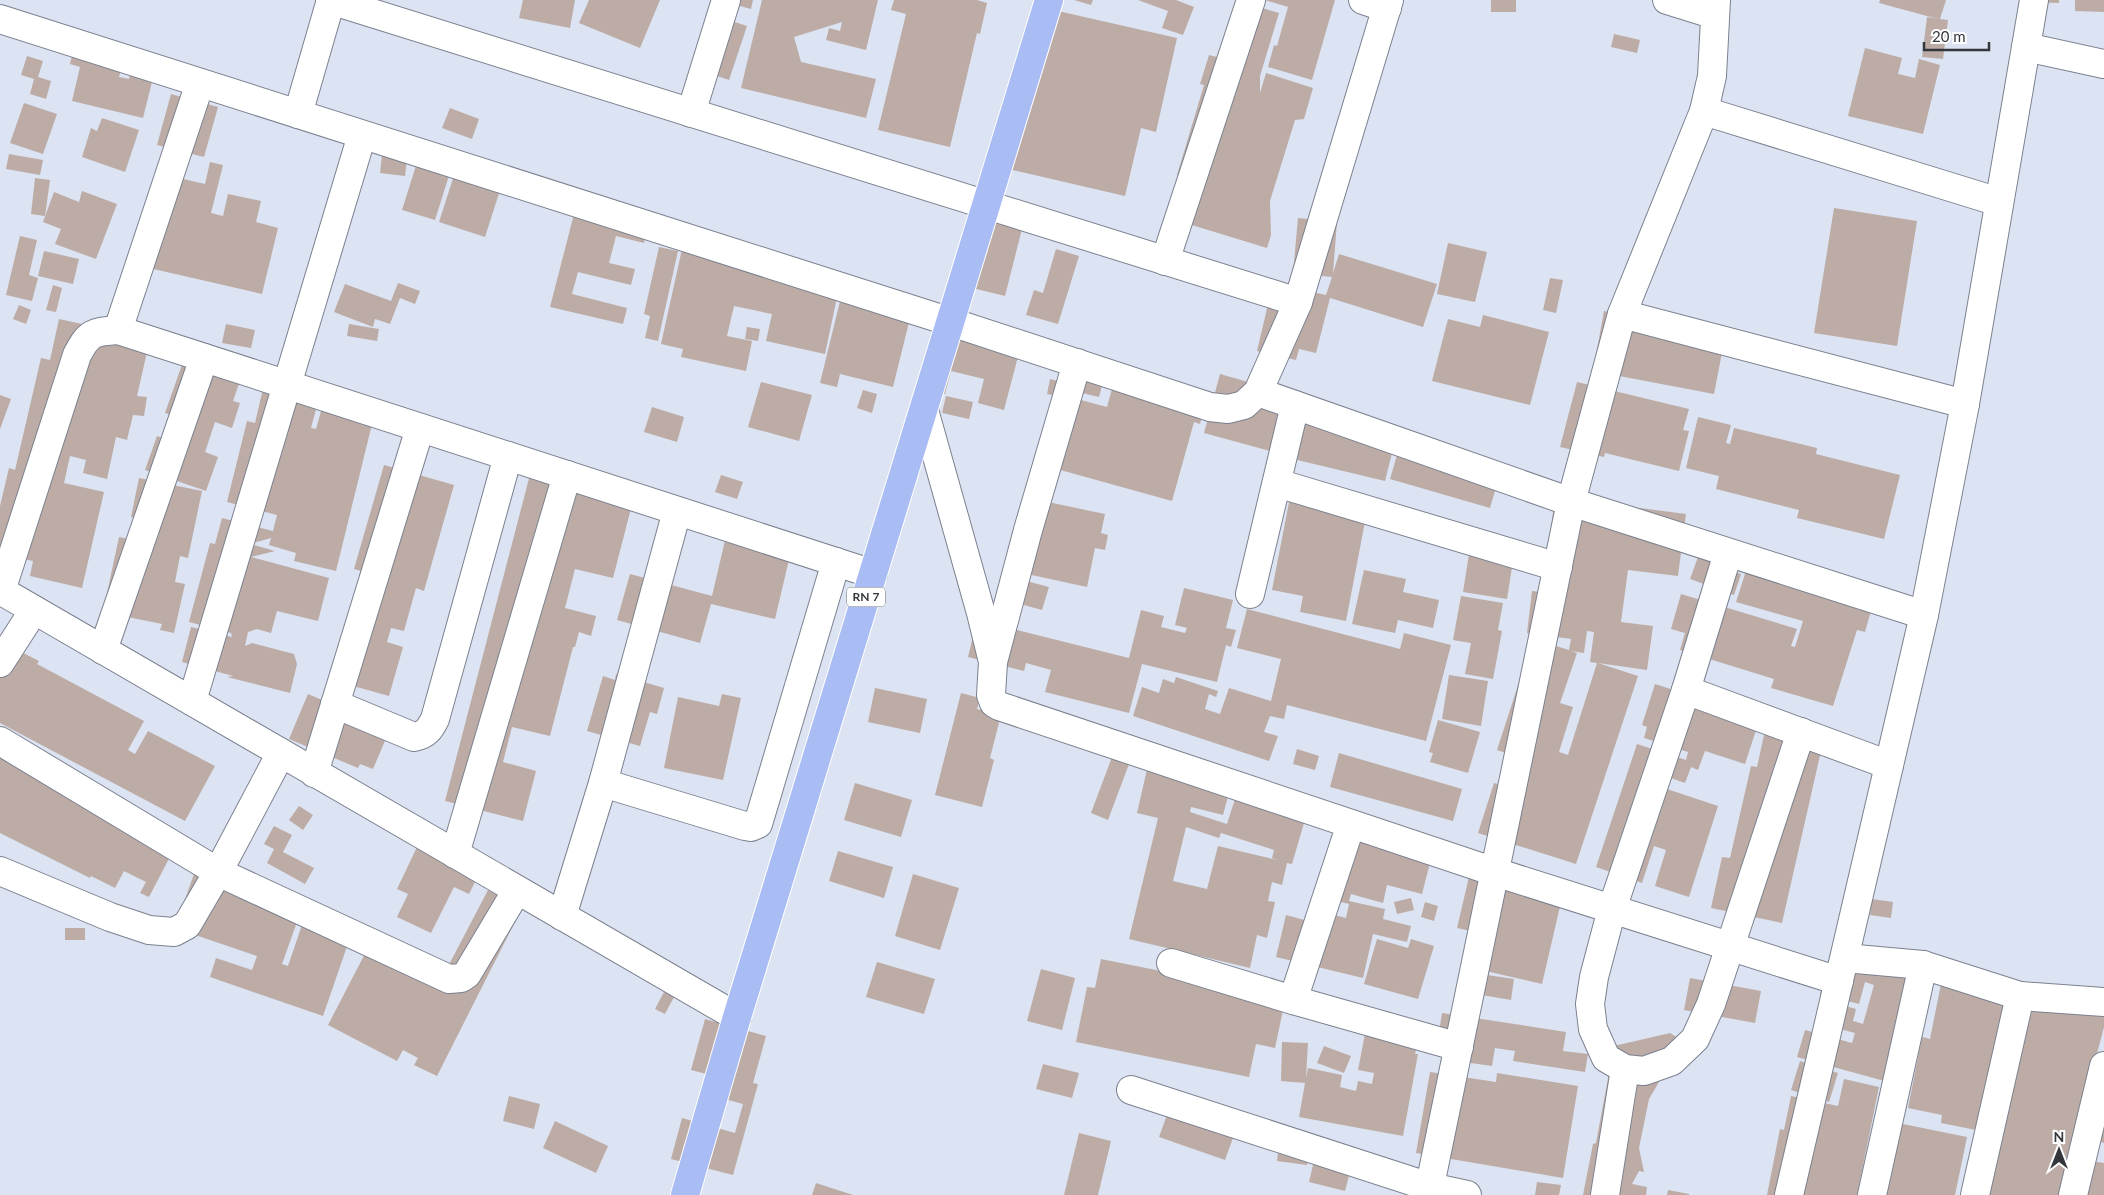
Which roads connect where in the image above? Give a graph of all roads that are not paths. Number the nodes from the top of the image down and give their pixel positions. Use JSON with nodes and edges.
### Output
{"nodes":[{"id":1,"x":330,"y":0,"type":"edge"},
{"id":2,"x":726,"y":0,"type":"edge"},
{"id":3,"x":1049,"y":0,"type":"edge"},
{"id":4,"x":1252,"y":0,"type":"edge"},
{"id":5,"x":1667,"y":0,"type":"edge"},
{"id":6,"x":2034,"y":0,"type":"edge"},
{"id":7,"x":1380,"y":3,"type":"edge"},
{"id":8,"x":1715,"y":7,"type":"edge"},
{"id":9,"x":0,"y":19,"type":"edge"},
{"id":10,"x":2026,"y":47,"type":"junction"},
{"id":11,"x":2104,"y":64,"type":"edge"},
{"id":12,"x":200,"y":83,"type":"junction"},
{"id":13,"x":1704,"y":111,"type":"junction"},
{"id":14,"x":691,"y":113,"type":"junction"},
{"id":15,"x":298,"y":114,"type":"junction"},
{"id":16,"x":362,"y":135,"type":"junction"},
{"id":17,"x":2000,"y":202,"type":"junction"},
{"id":18,"x":987,"y":205,"type":"junction"},
{"id":19,"x":1165,"y":261,"type":"junction"},
{"id":20,"x":1298,"y":302,"type":"junction"},
{"id":21,"x":1622,"y":314,"type":"junction"},
{"id":22,"x":951,"y":322,"type":"junction"},
{"id":23,"x":118,"y":330,"type":"junction"},
{"id":24,"x":204,"y":358,"type":"junction"},
{"id":25,"x":1076,"y":363,"type":"junction"},
{"id":26,"x":287,"y":384,"type":"junction"},
{"id":27,"x":1258,"y":392,"type":"junction"},
{"id":28,"x":1966,"y":404,"type":"junction"},
{"id":29,"x":1295,"y":406,"type":"junction"},
{"id":30,"x":924,"y":410,"type":"junction"},
{"id":31,"x":420,"y":428,"type":"junction"},
{"id":32,"x":508,"y":456,"type":"junction"},
{"id":33,"x":567,"y":475,"type":"junction"},
{"id":34,"x":1277,"y":483,"type":"junction"},
{"id":35,"x":1571,"y":502,"type":"junction"},
{"id":36,"x":677,"y":511,"type":"junction"},
{"id":37,"x":1728,"y":553,"type":"junction"},
{"id":38,"x":836,"y":562,"type":"junction"},
{"id":39,"x":1558,"y":567,"type":"junction"},
{"id":40,"x":873,"y":574,"type":"junction"},
{"id":41,"x":0,"y":590,"type":"edge"},
{"id":42,"x":1250,"y":594,"type":"dead end"},
{"id":43,"x":34,"y":610,"type":"junction"},
{"id":44,"x":1924,"y":615,"type":"junction"},
{"id":45,"x":103,"y":650,"type":"junction"},
{"id":46,"x":992,"y":662,"type":"junction"},
{"id":47,"x":0,"y":663,"type":"edge"},
{"id":48,"x":1686,"y":690,"type":"junction"},
{"id":49,"x":192,"y":701,"type":"junction"},
{"id":50,"x":335,"y":704,"type":"junction"},
{"id":51,"x":1800,"y":732,"type":"junction"},
{"id":52,"x":0,"y":741,"type":"edge"},
{"id":53,"x":281,"y":753,"type":"junction"},
{"id":54,"x":1889,"y":765,"type":"junction"},
{"id":55,"x":314,"y":773,"type":"junction"},
{"id":56,"x":603,"y":783,"type":"junction"},
{"id":57,"x":1351,"y":824,"type":"junction"},
{"id":58,"x":455,"y":854,"type":"junction"},
{"id":59,"x":0,"y":871,"type":"edge"},
{"id":60,"x":218,"y":872,"type":"junction"},
{"id":61,"x":1495,"y":872,"type":"junction"},
{"id":62,"x":517,"y":890,"type":"junction"},
{"id":63,"x":1612,"y":909,"type":"junction"},
{"id":64,"x":562,"y":916,"type":"junction"},
{"id":65,"x":1730,"y":947,"type":"junction"},
{"id":66,"x":1171,"y":963,"type":"dead end"},
{"id":67,"x":1923,"y":965,"type":"junction"},
{"id":68,"x":1842,"y":970,"type":"junction"},
{"id":69,"x":2020,"y":996,"type":"junction"},
{"id":70,"x":1293,"y":1000,"type":"junction"},
{"id":71,"x":2104,"y":1002,"type":"edge"},
{"id":72,"x":737,"y":1018,"type":"junction"},
{"id":73,"x":1459,"y":1047,"type":"junction"},
{"id":74,"x":2104,"y":1066,"type":"edge"},
{"id":75,"x":1625,"y":1069,"type":"junction"},
{"id":76,"x":1131,"y":1090,"type":"dead end"},
{"id":77,"x":1429,"y":1191,"type":"edge"},
{"id":78,"x":685,"y":1195,"type":"edge"},
{"id":79,"x":1467,"y":1195,"type":"edge"},
{"id":80,"x":1605,"y":1195,"type":"edge"},
{"id":81,"x":1789,"y":1195,"type":"edge"},
{"id":82,"x":1872,"y":1195,"type":"edge"},
{"id":83,"x":1975,"y":1195,"type":"edge"},
{"id":84,"x":2073,"y":1195,"type":"edge"}],
"edges":[{"from":1,"to":14,"type":"street"},
{"from":1,"to":15,"type":"street"},
{"from":2,"to":14,"type":"street"},
{"from":3,"to":18,"type":"main road","number":"RN 7"},
{"from":4,"to":19,"type":"street"},
{"from":5,"to":8,"type":"street"},
{"from":6,"to":10,"type":"street"},
{"from":7,"to":20,"type":"street"},
{"from":8,"to":13,"type":"street"},
{"from":9,"to":12,"type":"street"},
{"from":10,"to":11,"type":"street"},
{"from":10,"to":17,"type":"street"},
{"from":12,"to":15,"type":"street"},
{"from":12,"to":23,"type":"street"},
{"from":13,"to":17,"type":"street"},
{"from":13,"to":21,"type":"street"},
{"from":14,"to":18,"type":"street"},
{"from":15,"to":16,"type":"street"},
{"from":16,"to":22,"type":"street"},
{"from":16,"to":26,"type":"street"},
{"from":17,"to":28,"type":"street"},
{"from":18,"to":19,"type":"street"},
{"from":18,"to":22,"type":"main road","number":"RN 7"},
{"from":19,"to":20,"type":"street"},
{"from":20,"to":27,"type":"street"},
{"from":21,"to":28,"type":"street"},
{"from":21,"to":35,"type":"street"},
{"from":22,"to":25,"type":"street"},
{"from":22,"to":30,"type":"main road","number":"RN 7"},
{"from":23,"to":24,"type":"street"},
{"from":23,"to":41,"type":"street"},
{"from":24,"to":26,"type":"street"},
{"from":24,"to":45,"type":"street"},
{"from":25,"to":27,"type":"street"},
{"from":25,"to":46,"type":"street"},
{"from":26,"to":31,"type":"street"},
{"from":26,"to":49,"type":"street"},
{"from":27,"to":29,"type":"street"},
{"from":28,"to":44,"type":"street"},
{"from":29,"to":34,"type":"street"},
{"from":29,"to":35,"type":"street"},
{"from":30,"to":40,"type":"main road","number":"RN 7"},
{"from":30,"to":46,"type":"street"},
{"from":31,"to":32,"type":"street"},
{"from":31,"to":50,"type":"street"},
{"from":32,"to":33,"type":"street"},
{"from":32,"to":50,"type":"street"},
{"from":33,"to":36,"type":"street"},
{"from":33,"to":58,"type":"street"},
{"from":34,"to":39,"type":"street"},
{"from":34,"to":42,"type":"street"},
{"from":35,"to":37,"type":"street"},
{"from":35,"to":39,"type":"street"},
{"from":36,"to":38,"type":"street"},
{"from":36,"to":56,"type":"street"},
{"from":37,"to":44,"type":"street"},
{"from":37,"to":48,"type":"street"},
{"from":38,"to":40,"type":"street"},
{"from":38,"to":56,"type":"street"},
{"from":39,"to":61,"type":"street"},
{"from":40,"to":72,"type":"main road","number":"RN 7"},
{"from":41,"to":43,"type":"street"},
{"from":43,"to":45,"type":"street"},
{"from":43,"to":47,"type":"street"},
{"from":44,"to":54,"type":"street"},
{"from":45,"to":49,"type":"street"},
{"from":46,"to":57,"type":"street"},
{"from":48,"to":51,"type":"street"},
{"from":48,"to":63,"type":"street"},
{"from":49,"to":53,"type":"street"},
{"from":50,"to":55,"type":"street"},
{"from":51,"to":54,"type":"street"},
{"from":51,"to":65,"type":"street"},
{"from":52,"to":60,"type":"street"},
{"from":53,"to":55,"type":"street"},
{"from":53,"to":60,"type":"street"},
{"from":54,"to":68,"type":"street"},
{"from":55,"to":58,"type":"street"},
{"from":56,"to":64,"type":"street"},
{"from":57,"to":61,"type":"street"},
{"from":57,"to":70,"type":"street"},
{"from":58,"to":62,"type":"street"},
{"from":59,"to":60,"type":"street"},
{"from":60,"to":62,"type":"street"},
{"from":61,"to":63,"type":"street"},
{"from":61,"to":73,"type":"street"},
{"from":62,"to":64,"type":"street"},
{"from":63,"to":65,"type":"street"},
{"from":63,"to":75,"type":"street"},
{"from":64,"to":72,"type":"street"},
{"from":65,"to":68,"type":"street"},
{"from":65,"to":75,"type":"street"},
{"from":66,"to":70,"type":"street"},
{"from":67,"to":68,"type":"street"},
{"from":67,"to":69,"type":"street"},
{"from":67,"to":82,"type":"street"},
{"from":68,"to":81,"type":"street"},
{"from":69,"to":71,"type":"street"},
{"from":69,"to":83,"type":"street"},
{"from":70,"to":73,"type":"street"},
{"from":72,"to":78,"type":"main road","number":"RN 7"},
{"from":73,"to":77,"type":"street"},
{"from":74,"to":84,"type":"street"},
{"from":75,"to":80,"type":"street"},
{"from":76,"to":77,"type":"street"},
{"from":77,"to":79,"type":"street"}]}
